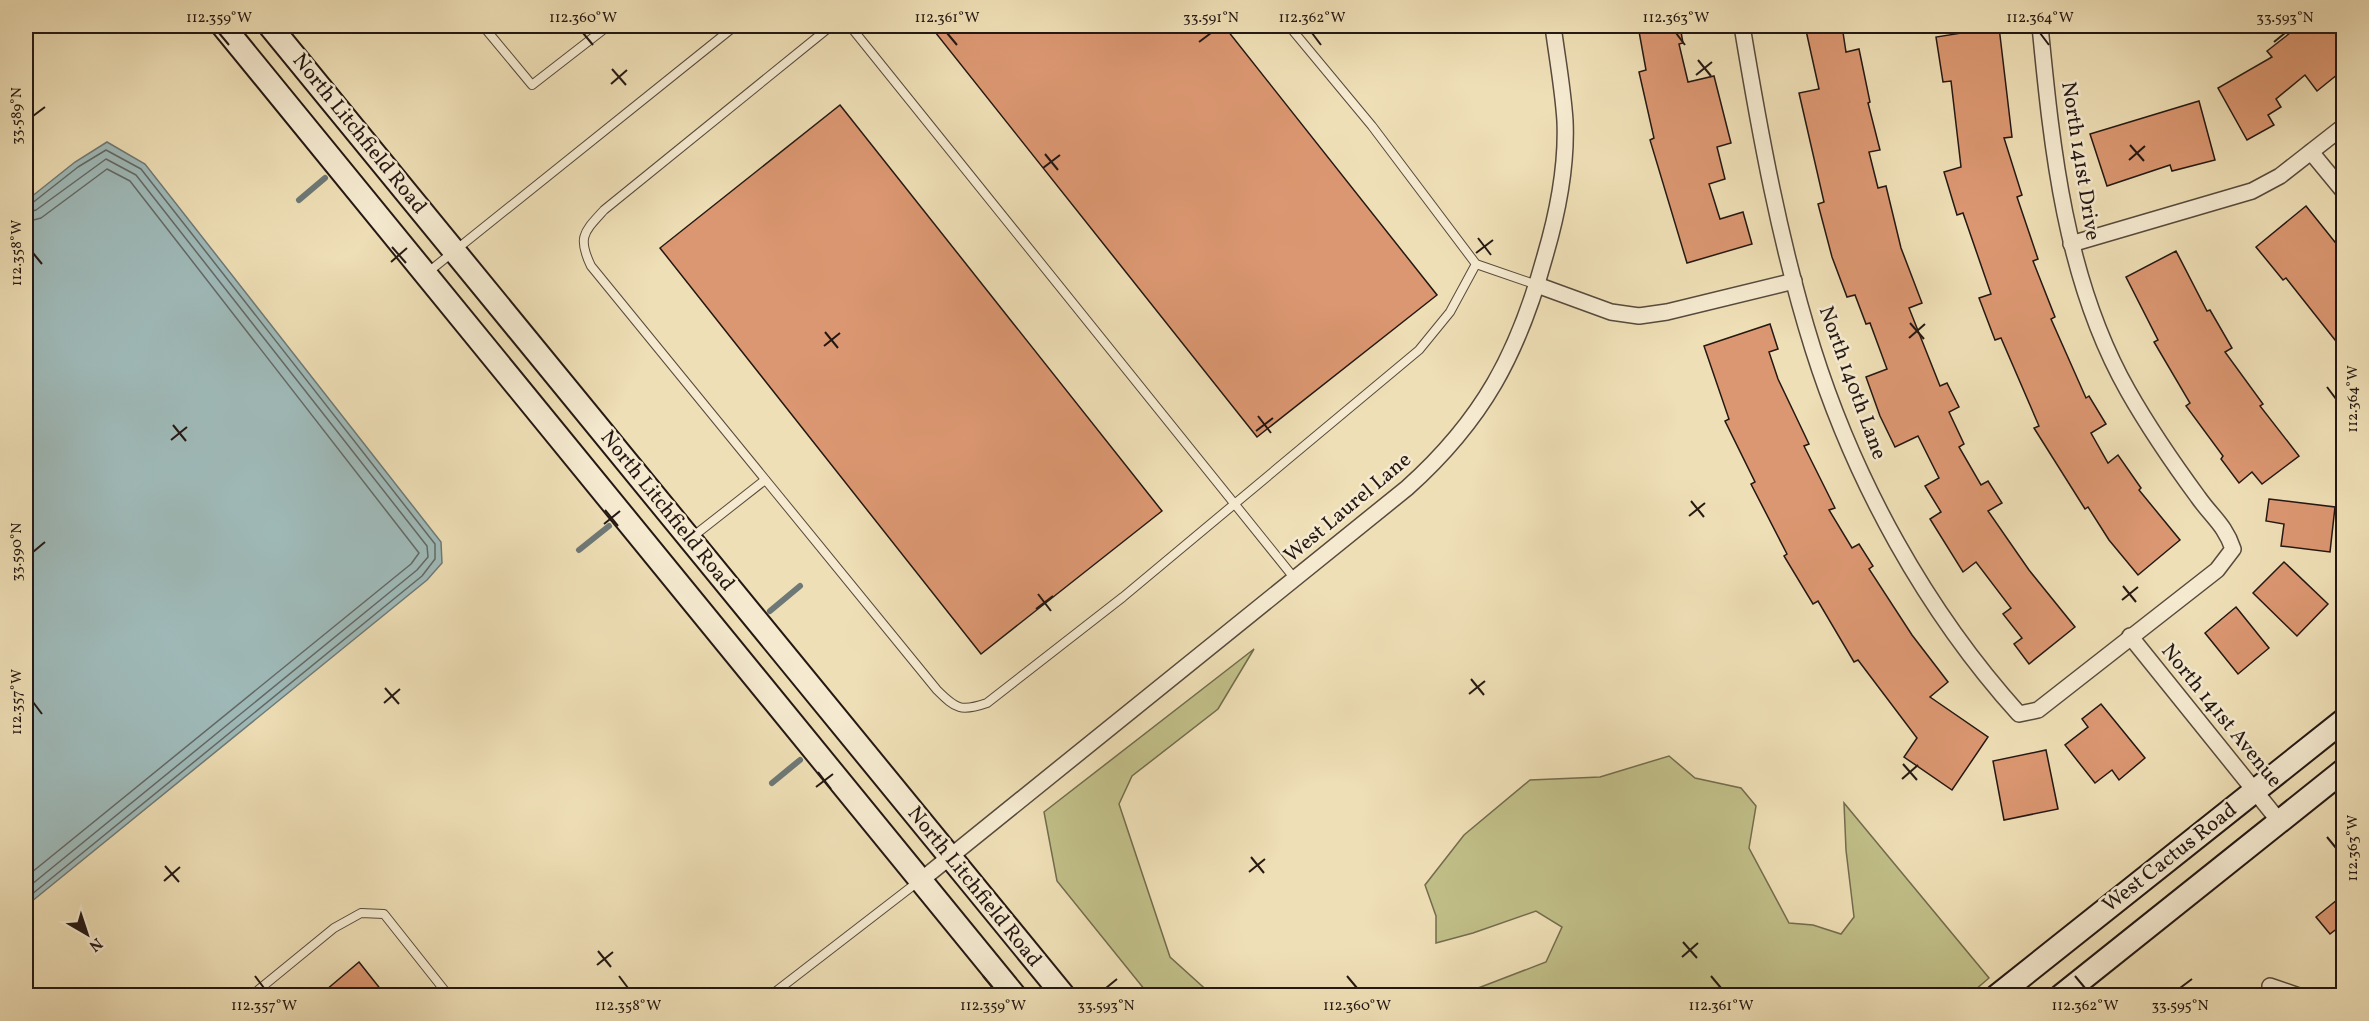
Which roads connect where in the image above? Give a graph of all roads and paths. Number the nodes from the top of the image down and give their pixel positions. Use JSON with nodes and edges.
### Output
{"nodes":[{"id":1,"x":222,"y":26,"type":"edge"},
{"id":2,"x":270,"y":26,"type":"edge"},
{"id":3,"x":483,"y":26,"type":"edge"},
{"id":4,"x":608,"y":26,"type":"edge"},
{"id":5,"x":734,"y":26,"type":"edge"},
{"id":6,"x":831,"y":26,"type":"edge"},
{"id":7,"x":850,"y":26,"type":"edge"},
{"id":8,"x":1289,"y":26,"type":"edge"},
{"id":9,"x":1553,"y":26,"type":"edge"},
{"id":10,"x":1742,"y":26,"type":"edge"},
{"id":11,"x":2040,"y":26,"type":"edge"},
{"id":12,"x":2343,"y":126,"type":"edge"},
{"id":13,"x":2311,"y":152,"type":"junction"},
{"id":14,"x":2343,"y":192,"type":"edge"},
{"id":15,"x":2071,"y":244,"type":"junction"},
{"id":16,"x":454,"y":251,"type":"junction"},
{"id":17,"x":1476,"y":264,"type":"junction"},
{"id":18,"x":425,"y":275,"type":"junction"},
{"id":19,"x":1794,"y":281,"type":"junction"},
{"id":20,"x":1537,"y":285,"type":"junction"},
{"id":21,"x":765,"y":480,"type":"junction"},
{"id":22,"x":1235,"y":504,"type":"junction"},
{"id":23,"x":690,"y":539,"type":"junction"},
{"id":24,"x":1295,"y":579,"type":"junction"},
{"id":25,"x":2130,"y":636,"type":"junction"},
{"id":26,"x":2343,"y":720,"type":"edge"},
{"id":27,"x":2343,"y":770,"type":"edge"},
{"id":28,"x":2254,"y":791,"type":"junction"},
{"id":29,"x":2279,"y":821,"type":"junction"},
{"id":30,"x":950,"y":857,"type":"junction"},
{"id":31,"x":920,"y":881,"type":"junction"},
{"id":32,"x":2270,"y":986,"type":"dead end"},
{"id":33,"x":251,"y":996,"type":"edge"},
{"id":34,"x":449,"y":996,"type":"edge"},
{"id":35,"x":770,"y":996,"type":"edge"},
{"id":36,"x":1015,"y":996,"type":"edge"},
{"id":37,"x":1064,"y":996,"type":"edge"},
{"id":38,"x":1997,"y":996,"type":"edge"},
{"id":39,"x":2061,"y":996,"type":"edge"},
{"id":40,"x":2299,"y":996,"type":"edge"}],
"edges":[{"from":1,"to":18,"type":"main road","name":"North Litchfield Road"},
{"from":2,"to":16,"type":"main road","name":"North Litchfield Road"},
{"from":3,"to":4,"type":"lane"},
{"from":5,"to":16,"type":"lane"},
{"from":6,"to":21,"type":"lane"},
{"from":7,"to":22,"type":"lane"},
{"from":8,"to":17,"type":"lane"},
{"from":9,"to":20,"type":"street","name":"West Laurel Lane"},
{"from":10,"to":19,"type":"street","name":"North 140th Lane"},
{"from":11,"to":15,"type":"street","name":"North 141st Drive"},
{"from":12,"to":13,"type":"street"},
{"from":13,"to":14,"type":"street"},
{"from":13,"to":15,"type":"street"},
{"from":15,"to":25,"type":"street","name":"North 141st Drive"},
{"from":16,"to":18,"type":"lane"},
{"from":16,"to":23,"type":"main road","name":"North Litchfield Road"},
{"from":17,"to":20,"type":"lane"},
{"from":17,"to":22,"type":"lane"},
{"from":18,"to":31,"type":"main road","name":"North Litchfield Road"},
{"from":19,"to":20,"type":"street"},
{"from":19,"to":25,"type":"street","name":"North 140th Lane"},
{"from":20,"to":24,"type":"street","name":"West Laurel Lane"},
{"from":21,"to":22,"type":"lane"},
{"from":21,"to":23,"type":"lane"},
{"from":22,"to":24,"type":"lane"},
{"from":23,"to":30,"type":"main road","name":"North Litchfield Road"},
{"from":24,"to":30,"type":"street","name":"West Laurel Lane"},
{"from":25,"to":28,"type":"street","name":"North 141st Avenue"},
{"from":26,"to":28,"type":"main road","name":"West Cactus Road"},
{"from":27,"to":29,"type":"main road","name":"West Cactus Road"},
{"from":28,"to":29,"type":"street","name":"North 141st Avenue"},
{"from":28,"to":38,"type":"main road","name":"West Cactus Road"},
{"from":29,"to":39,"type":"main road","name":"West Cactus Road"},
{"from":30,"to":31,"type":"street","name":"West Laurel Lane"},
{"from":30,"to":37,"type":"main road","name":"North Litchfield Road"},
{"from":31,"to":35,"type":"lane"},
{"from":31,"to":36,"type":"main road","name":"North Litchfield Road"},
{"from":32,"to":40,"type":"street"},
{"from":33,"to":34,"type":"lane"}]}
